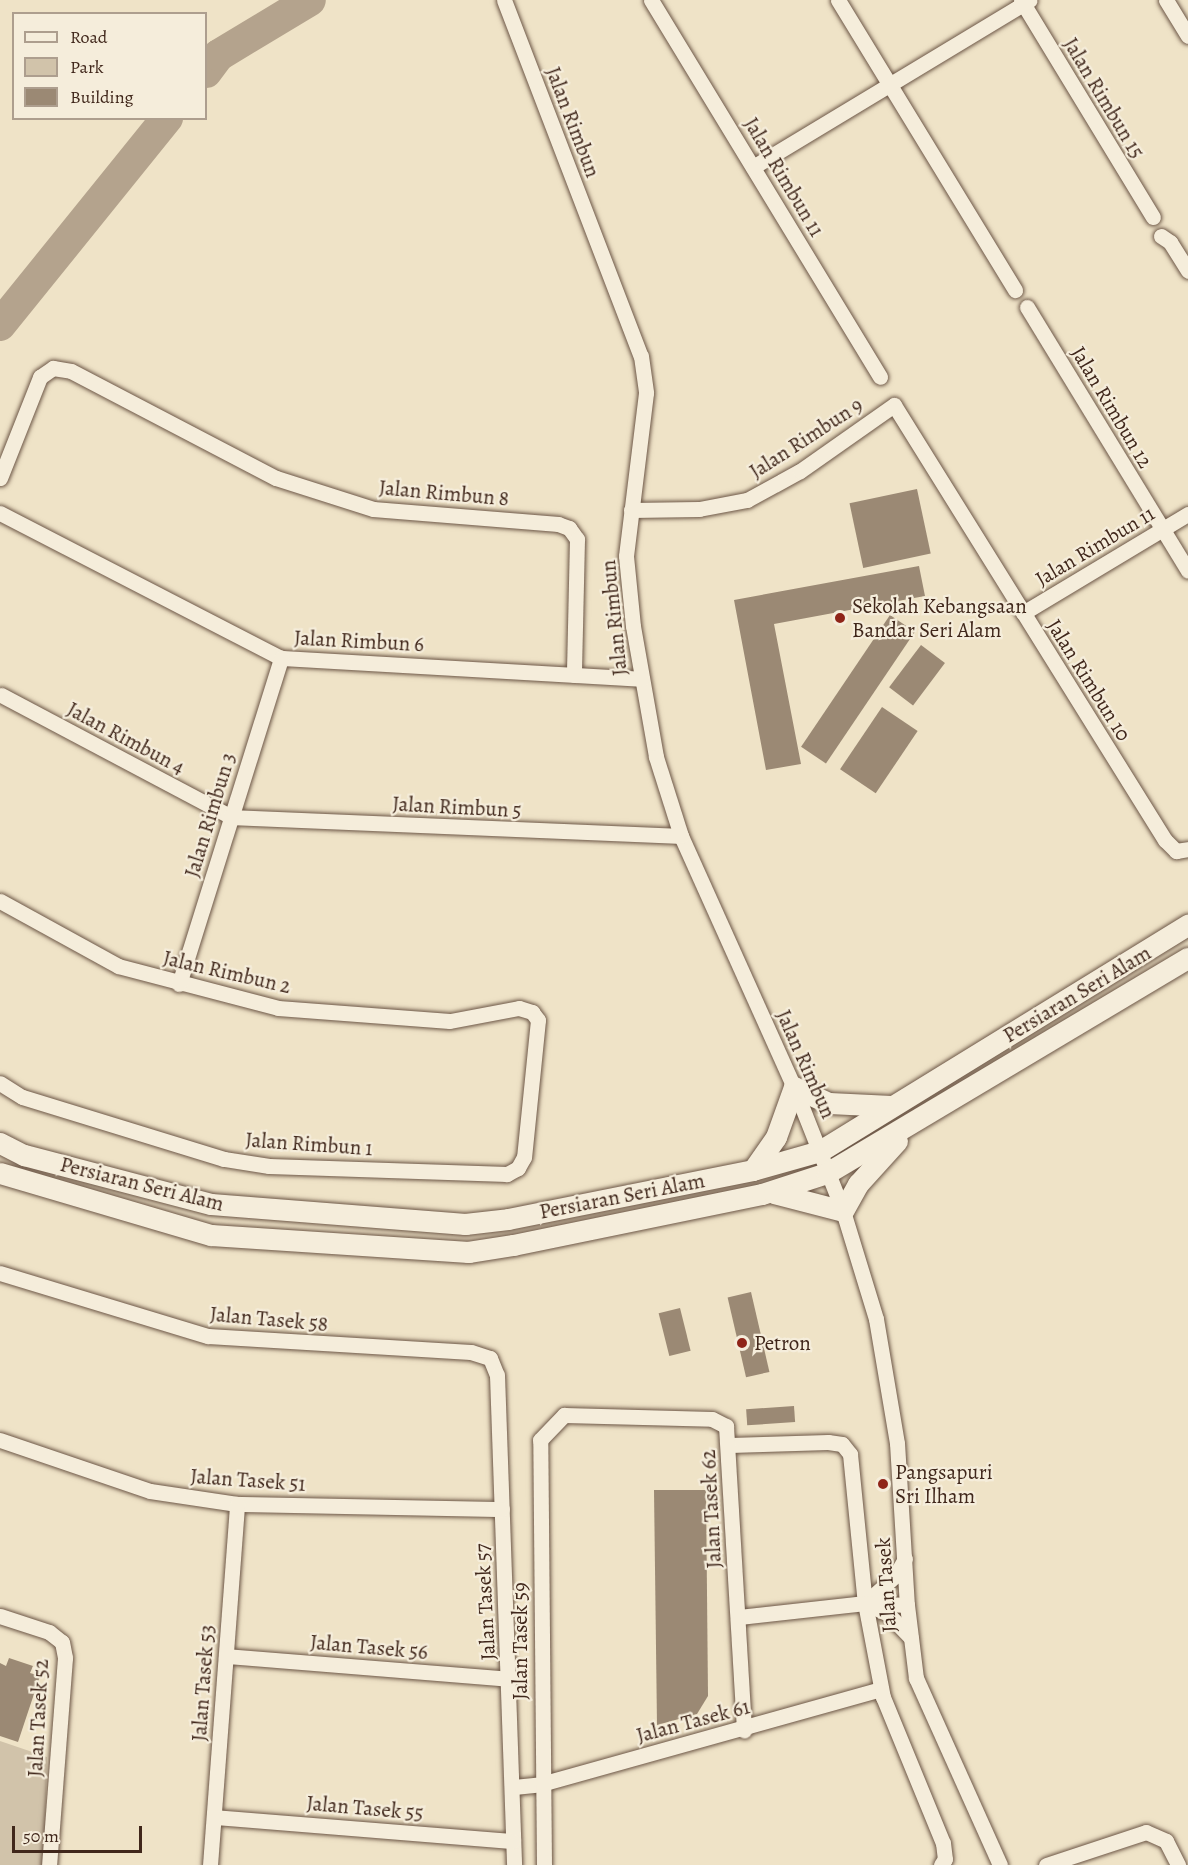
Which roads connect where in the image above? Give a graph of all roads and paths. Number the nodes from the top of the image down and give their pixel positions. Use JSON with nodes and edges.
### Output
{"nodes":[{"id":1,"x":504,"y":0,"type":"edge"},
{"id":2,"x":651,"y":0,"type":"edge"},
{"id":3,"x":838,"y":0,"type":"edge"},
{"id":4,"x":1166,"y":0,"type":"edge"},
{"id":5,"x":1024,"y":1,"type":"edge"},
{"id":6,"x":1188,"y":36,"type":"edge"},
{"id":7,"x":890,"y":85,"type":"junction"},
{"id":8,"x":753,"y":167,"type":"junction"},
{"id":9,"x":1152,"y":217,"type":"dead end"},
{"id":10,"x":1161,"y":236,"type":"dead end"},
{"id":11,"x":1188,"y":271,"type":"edge"},
{"id":12,"x":1015,"y":290,"type":"dead end"},
{"id":13,"x":1027,"y":308,"type":"dead end"},
{"id":14,"x":880,"y":377,"type":"dead end"},
{"id":15,"x":894,"y":405,"type":"joint"},
{"id":16,"x":0,"y":478,"type":"edge"},
{"id":17,"x":631,"y":510,"type":"junction"},
{"id":18,"x":0,"y":513,"type":"edge"},
{"id":19,"x":1188,"y":514,"type":"edge"},
{"id":20,"x":1162,"y":529,"type":"junction"},
{"id":21,"x":1188,"y":571,"type":"edge"},
{"id":22,"x":1023,"y":613,"type":"junction"},
{"id":23,"x":282,"y":658,"type":"junction"},
{"id":24,"x":574,"y":675,"type":"junction"},
{"id":25,"x":641,"y":679,"type":"junction"},
{"id":26,"x":1,"y":695,"type":"edge"},
{"id":27,"x":231,"y":817,"type":"junction"},
{"id":28,"x":681,"y":836,"type":"junction"},
{"id":29,"x":1182,"y":850,"type":"edge"},
{"id":30,"x":0,"y":901,"type":"edge"},
{"id":31,"x":1188,"y":925,"type":"edge"},
{"id":32,"x":1188,"y":958,"type":"edge"},
{"id":33,"x":179,"y":984,"type":"junction"},
{"id":34,"x":0,"y":1083,"type":"edge"},
{"id":35,"x":794,"y":1087,"type":"junction"},
{"id":36,"x":894,"y":1106,"type":"junction"},
{"id":37,"x":920,"y":1118,"type":"junction"},
{"id":38,"x":0,"y":1143,"type":"edge"},
{"id":39,"x":820,"y":1151,"type":"junction"},
{"id":40,"x":518,"y":1168,"type":"joint"},
{"id":41,"x":753,"y":1170,"type":"junction"},
{"id":42,"x":0,"y":1173,"type":"edge"},
{"id":43,"x":827,"y":1173,"type":"junction"},
{"id":44,"x":767,"y":1192,"type":"junction"},
{"id":45,"x":843,"y":1211,"type":"junction"},
{"id":46,"x":0,"y":1273,"type":"edge"},
{"id":47,"x":471,"y":1352,"type":"joint"},
{"id":48,"x":554,"y":1422,"type":"joint"},
{"id":49,"x":0,"y":1440,"type":"edge"},
{"id":50,"x":730,"y":1445,"type":"junction"},
{"id":51,"x":237,"y":1504,"type":"junction"},
{"id":52,"x":502,"y":1509,"type":"junction"},
{"id":53,"x":905,"y":1558,"type":"junction"},
{"id":54,"x":865,"y":1603,"type":"junction"},
{"id":55,"x":906,"y":1605,"type":"junction"},
{"id":56,"x":0,"y":1616,"type":"edge"},
{"id":57,"x":739,"y":1617,"type":"junction"},
{"id":58,"x":911,"y":1638,"type":"junction"},
{"id":59,"x":226,"y":1656,"type":"junction"},
{"id":60,"x":510,"y":1679,"type":"junction"},
{"id":61,"x":882,"y":1689,"type":"junction"},
{"id":62,"x":744,"y":1730,"type":"junction"},
{"id":63,"x":541,"y":1784,"type":"junction"},
{"id":64,"x":514,"y":1787,"type":"junction"},
{"id":65,"x":214,"y":1817,"type":"junction"},
{"id":66,"x":513,"y":1841,"type":"junction"},
{"id":67,"x":943,"y":1862,"type":"edge"},
{"id":68,"x":50,"y":1865,"type":"edge"},
{"id":69,"x":210,"y":1865,"type":"edge"},
{"id":70,"x":514,"y":1865,"type":"edge"},
{"id":71,"x":544,"y":1865,"type":"edge"},
{"id":72,"x":1000,"y":1865,"type":"edge"},
{"id":73,"x":1046,"y":1865,"type":"edge"},
{"id":74,"x":1178,"y":1865,"type":"edge"}],
"edges":[{"from":1,"to":17,"type":"street","name":"Jalan Rimbun"},
{"from":2,"to":8,"type":"street","name":"Jalan Rimbun 11"},
{"from":3,"to":7,"type":"street"},
{"from":4,"to":6,"type":"street"},
{"from":5,"to":7,"type":"street"},
{"from":5,"to":9,"type":"street","name":"Jalan Rimbun 15"},
{"from":7,"to":8,"type":"street"},
{"from":7,"to":12,"type":"street"},
{"from":8,"to":14,"type":"street","name":"Jalan Rimbun 11"},
{"from":10,"to":11,"type":"street"},
{"from":13,"to":20,"type":"street","name":"Jalan Rimbun 12"},
{"from":15,"to":17,"type":"street","name":"Jalan Rimbun 9"},
{"from":15,"to":22,"type":"street","name":"Jalan Rimbun 10"},
{"from":16,"to":24,"type":"street","name":"Jalan Rimbun 8"},
{"from":17,"to":25,"type":"street","name":"Jalan Rimbun"},
{"from":18,"to":23,"type":"street","name":"Jalan Rimbun 6"},
{"from":19,"to":20,"type":"street","name":"Jalan Rimbun 11"},
{"from":20,"to":21,"type":"street","name":"Jalan Rimbun 12"},
{"from":20,"to":22,"type":"street","name":"Jalan Rimbun 11"},
{"from":22,"to":29,"type":"street","name":"Jalan Rimbun 10"},
{"from":23,"to":24,"type":"street","name":"Jalan Rimbun 6"},
{"from":23,"to":27,"type":"street","name":"Jalan Rimbun 3"},
{"from":24,"to":25,"type":"street","name":"Jalan Rimbun 6"},
{"from":25,"to":28,"type":"street","name":"Jalan Rimbun"},
{"from":26,"to":27,"type":"street","name":"Jalan Rimbun 4"},
{"from":27,"to":28,"type":"street","name":"Jalan Rimbun 5"},
{"from":27,"to":33,"type":"street","name":"Jalan Rimbun 3"},
{"from":28,"to":35,"type":"street","name":"Jalan Rimbun"},
{"from":30,"to":33,"type":"street","name":"Jalan Rimbun 2"},
{"from":31,"to":36,"type":"main road","name":"Persiaran Seri Alam"},
{"from":32,"to":37,"type":"main road","name":"Persiaran Seri Alam"},
{"from":33,"to":40,"type":"street","name":"Jalan Rimbun 2"},
{"from":34,"to":40,"type":"street","name":"Jalan Rimbun 1"},
{"from":35,"to":36,"type":"main road"},
{"from":35,"to":39,"type":"street","name":"Jalan Rimbun"},
{"from":35,"to":41,"type":"main road"},
{"from":36,"to":39,"type":"main road","name":"Persiaran Seri Alam"},
{"from":37,"to":43,"type":"main road","name":"Persiaran Seri Alam"},
{"from":37,"to":45,"type":"main road"},
{"from":38,"to":41,"type":"main road","name":"Persiaran Seri Alam"},
{"from":39,"to":41,"type":"main road","name":"Persiaran Seri Alam"},
{"from":39,"to":43,"type":"street","name":"Jalan Tasek"},
{"from":42,"to":44,"type":"main road","name":"Persiaran Seri Alam"},
{"from":43,"to":44,"type":"main road","name":"Persiaran Seri Alam"},
{"from":43,"to":45,"type":"street","name":"Jalan Tasek"},
{"from":44,"to":45,"type":"main road"},
{"from":45,"to":53,"type":"street","name":"Jalan Tasek"},
{"from":46,"to":47,"type":"street","name":"Jalan Tasek 58"},
{"from":47,"to":52,"type":"street","name":"Jalan Tasek 57"},
{"from":48,"to":50,"type":"street","name":"Jalan Tasek 62"},
{"from":48,"to":63,"type":"street","name":"Jalan Tasek 59"},
{"from":49,"to":51,"type":"street","name":"Jalan Tasek 51"},
{"from":50,"to":54,"type":"street"},
{"from":50,"to":57,"type":"street","name":"Jalan Tasek 62"},
{"from":51,"to":52,"type":"street","name":"Jalan Tasek 51"},
{"from":51,"to":59,"type":"street","name":"Jalan Tasek 53"},
{"from":52,"to":60,"type":"street","name":"Jalan Tasek 57"},
{"from":53,"to":54,"type":"street"},
{"from":53,"to":55,"type":"street","name":"Jalan Tasek"},
{"from":54,"to":55,"type":"street"},
{"from":54,"to":57,"type":"street"},
{"from":54,"to":58,"type":"street"},
{"from":54,"to":61,"type":"street"},
{"from":55,"to":58,"type":"street","name":"Jalan Tasek"},
{"from":56,"to":68,"type":"street","name":"Jalan Tasek 52"},
{"from":57,"to":62,"type":"street","name":"Jalan Tasek 62"},
{"from":58,"to":72,"type":"street","name":"Jalan Tasek"},
{"from":59,"to":60,"type":"street","name":"Jalan Tasek 56"},
{"from":59,"to":65,"type":"street","name":"Jalan Tasek 53"},
{"from":60,"to":64,"type":"street","name":"Jalan Tasek 57"},
{"from":61,"to":62,"type":"street","name":"Jalan Tasek 61"},
{"from":61,"to":67,"type":"street"},
{"from":62,"to":63,"type":"street","name":"Jalan Tasek 61"},
{"from":63,"to":64,"type":"street","name":"Jalan Tasek 61"},
{"from":63,"to":71,"type":"street","name":"Jalan Tasek 59"},
{"from":64,"to":66,"type":"street","name":"Jalan Tasek 57"},
{"from":65,"to":66,"type":"street","name":"Jalan Tasek 55"},
{"from":65,"to":69,"type":"street","name":"Jalan Tasek 53"},
{"from":66,"to":70,"type":"street","name":"Jalan Tasek 57"},
{"from":73,"to":74,"type":"street"}]}
